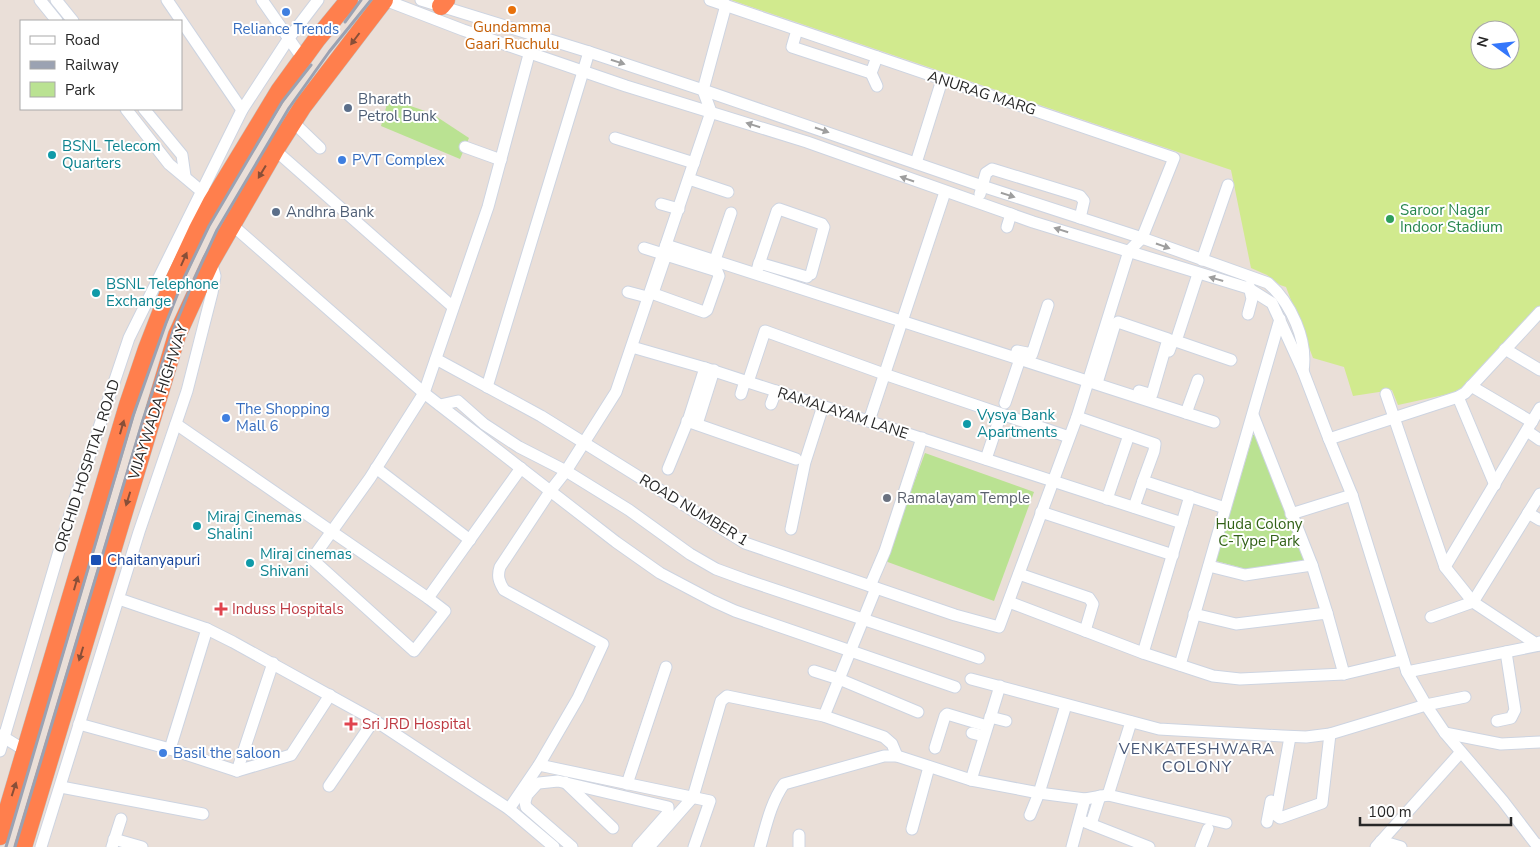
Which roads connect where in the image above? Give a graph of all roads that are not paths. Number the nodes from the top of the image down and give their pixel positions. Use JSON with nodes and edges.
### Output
{"nodes":[{"id":1,"x":40,"y":0,"type":"edge"},
{"id":2,"x":56,"y":0,"type":"edge"},
{"id":3,"x":167,"y":0,"type":"edge"},
{"id":4,"x":262,"y":0,"type":"edge"},
{"id":5,"x":318,"y":0,"type":"edge"},
{"id":6,"x":349,"y":0,"type":"edge"},
{"id":7,"x":385,"y":0,"type":"edge"},
{"id":8,"x":421,"y":0,"type":"edge"},
{"id":9,"x":710,"y":0,"type":"edge"},
{"id":10,"x":444,"y":3,"type":"edge"},
{"id":11,"x":726,"y":6,"type":"junction"},
{"id":12,"x":470,"y":14,"type":"junction"},
{"id":13,"x":56,"y":20,"type":"edge"},
{"id":14,"x":72,"y":20,"type":"edge"},
{"id":15,"x":181,"y":20,"type":"edge"},
{"id":16,"x":182,"y":22,"type":"edge"},
{"id":17,"x":463,"y":30,"type":"junction"},
{"id":18,"x":797,"y":30,"type":"junction"},
{"id":19,"x":534,"y":36,"type":"junction"},
{"id":20,"x":289,"y":38,"type":"junction"},
{"id":21,"x":589,"y":52,"type":"junction"},
{"id":22,"x":530,"y":53,"type":"junction"},
{"id":23,"x":876,"y":57,"type":"junction"},
{"id":24,"x":303,"y":59,"type":"junction"},
{"id":25,"x":582,"y":71,"type":"junction"},
{"id":26,"x":871,"y":74,"type":"junction"},
{"id":27,"x":942,"y":80,"type":"junction"},
{"id":28,"x":877,"y":86,"type":"dead end"},
{"id":29,"x":703,"y":90,"type":"junction"},
{"id":30,"x":127,"y":110,"type":"edge"},
{"id":31,"x":145,"y":110,"type":"edge"},
{"id":32,"x":242,"y":110,"type":"junction"},
{"id":33,"x":711,"y":112,"type":"junction"},
{"id":34,"x":293,"y":122,"type":"junction"},
{"id":35,"x":615,"y":138,"type":"dead end"},
{"id":36,"x":854,"y":141,"type":"junction"},
{"id":37,"x":466,"y":147,"type":"dead end"},
{"id":38,"x":320,"y":148,"type":"dead end"},
{"id":39,"x":275,"y":150,"type":"junction"},
{"id":40,"x":848,"y":157,"type":"junction"},
{"id":41,"x":501,"y":160,"type":"junction"},
{"id":42,"x":694,"y":163,"type":"junction"},
{"id":43,"x":916,"y":163,"type":"junction"},
{"id":44,"x":185,"y":176,"type":"junction"},
{"id":45,"x":689,"y":179,"type":"junction"},
{"id":46,"x":1228,"y":185,"type":"dead end"},
{"id":47,"x":982,"y":186,"type":"junction"},
{"id":48,"x":728,"y":192,"type":"dead end"},
{"id":49,"x":945,"y":192,"type":"junction"},
{"id":50,"x":207,"y":196,"type":"junction"},
{"id":51,"x":977,"y":203,"type":"junction"},
{"id":52,"x":661,"y":204,"type":"dead end"},
{"id":53,"x":679,"y":209,"type":"junction"},
{"id":54,"x":731,"y":213,"type":"dead end"},
{"id":55,"x":1011,"y":214,"type":"junction"},
{"id":56,"x":1080,"y":218,"type":"junction"},
{"id":57,"x":231,"y":224,"type":"junction"},
{"id":58,"x":1007,"y":227,"type":"dead end"},
{"id":59,"x":1142,"y":238,"type":"junction"},
{"id":60,"x":644,"y":248,"type":"dead end"},
{"id":61,"x":665,"y":249,"type":"junction"},
{"id":62,"x":1129,"y":251,"type":"junction"},
{"id":63,"x":686,"y":256,"type":"junction"},
{"id":64,"x":714,"y":260,"type":"junction"},
{"id":65,"x":1202,"y":260,"type":"junction"},
{"id":66,"x":210,"y":261,"type":"junction"},
{"id":67,"x":758,"y":268,"type":"junction"},
{"id":68,"x":1198,"y":274,"type":"junction"},
{"id":69,"x":806,"y":275,"type":"junction"},
{"id":70,"x":1250,"y":283,"type":"junction"},
{"id":71,"x":797,"y":288,"type":"junction"},
{"id":72,"x":628,"y":292,"type":"dead end"},
{"id":73,"x":647,"y":297,"type":"junction"},
{"id":74,"x":1048,"y":305,"type":"dead end"},
{"id":75,"x":453,"y":307,"type":"junction"},
{"id":76,"x":1540,"y":312,"type":"edge"},
{"id":77,"x":1248,"y":314,"type":"dead end"},
{"id":78,"x":1280,"y":319,"type":"junction"},
{"id":79,"x":902,"y":320,"type":"junction"},
{"id":80,"x":1178,"y":335,"type":"dead end"},
{"id":81,"x":632,"y":347,"type":"junction"},
{"id":82,"x":997,"y":347,"type":"junction"},
{"id":83,"x":1505,"y":349,"type":"junction"},
{"id":84,"x":436,"y":359,"type":"junction"},
{"id":85,"x":1020,"y":359,"type":"junction"},
{"id":86,"x":1231,"y":360,"type":"dead end"},
{"id":87,"x":710,"y":369,"type":"junction"},
{"id":88,"x":1540,"y":370,"type":"edge"},
{"id":89,"x":1303,"y":371,"type":"junction"},
{"id":90,"x":884,"y":374,"type":"junction"},
{"id":91,"x":748,"y":379,"type":"junction"},
{"id":92,"x":1094,"y":380,"type":"junction"},
{"id":93,"x":1198,"y":380,"type":"dead end"},
{"id":94,"x":1470,"y":386,"type":"junction"},
{"id":95,"x":487,"y":387,"type":"junction"},
{"id":96,"x":774,"y":388,"type":"junction"},
{"id":97,"x":791,"y":392,"type":"junction"},
{"id":98,"x":424,"y":393,"type":"junction"},
{"id":99,"x":807,"y":393,"type":"dead end"},
{"id":100,"x":741,"y":394,"type":"dead end"},
{"id":101,"x":1386,"y":394,"type":"dead end"},
{"id":102,"x":1458,"y":396,"type":"junction"},
{"id":103,"x":1152,"y":401,"type":"junction"},
{"id":104,"x":1005,"y":403,"type":"dead end"},
{"id":105,"x":771,"y":404,"type":"dead end"},
{"id":106,"x":440,"y":405,"type":"junction"},
{"id":107,"x":823,"y":406,"type":"junction"},
{"id":108,"x":1540,"y":408,"type":"edge"},
{"id":109,"x":1186,"y":413,"type":"junction"},
{"id":110,"x":1253,"y":415,"type":"junction"},
{"id":111,"x":1077,"y":417,"type":"junction"},
{"id":112,"x":1394,"y":418,"type":"junction"},
{"id":113,"x":999,"y":420,"type":"dead end"},
{"id":114,"x":869,"y":421,"type":"junction"},
{"id":115,"x":1214,"y":422,"type":"dead end"},
{"id":116,"x":692,"y":423,"type":"junction"},
{"id":117,"x":176,"y":424,"type":"junction"},
{"id":118,"x":1529,"y":427,"type":"junction"},
{"id":119,"x":1129,"y":435,"type":"junction"},
{"id":120,"x":1069,"y":437,"type":"junction"},
{"id":121,"x":922,"y":438,"type":"junction"},
{"id":122,"x":1328,"y":439,"type":"junction"},
{"id":123,"x":1540,"y":440,"type":"edge"},
{"id":124,"x":583,"y":442,"type":"junction"},
{"id":125,"x":796,"y":458,"type":"dead end"},
{"id":126,"x":986,"y":459,"type":"junction"},
{"id":127,"x":376,"y":468,"type":"junction"},
{"id":128,"x":521,"y":468,"type":"junction"},
{"id":129,"x":668,"y":469,"type":"dead end"},
{"id":130,"x":566,"y":471,"type":"junction"},
{"id":131,"x":1053,"y":481,"type":"junction"},
{"id":132,"x":1143,"y":481,"type":"junction"},
{"id":133,"x":1495,"y":485,"type":"junction"},
{"id":134,"x":551,"y":490,"type":"junction"},
{"id":135,"x":1540,"y":494,"type":"edge"},
{"id":136,"x":1352,"y":495,"type":"junction"},
{"id":137,"x":1190,"y":496,"type":"junction"},
{"id":138,"x":1107,"y":499,"type":"junction"},
{"id":139,"x":1134,"y":508,"type":"junction"},
{"id":140,"x":1225,"y":508,"type":"junction"},
{"id":141,"x":1041,"y":512,"type":"junction"},
{"id":142,"x":1528,"y":513,"type":"junction"},
{"id":143,"x":1292,"y":514,"type":"junction"},
{"id":144,"x":1540,"y":520,"type":"edge"},
{"id":145,"x":1182,"y":523,"type":"junction"},
{"id":146,"x":791,"y":529,"type":"dead end"},
{"id":147,"x":332,"y":532,"type":"junction"},
{"id":148,"x":470,"y":540,"type":"junction"},
{"id":149,"x":1172,"y":554,"type":"junction"},
{"id":150,"x":1312,"y":565,"type":"junction"},
{"id":151,"x":1209,"y":566,"type":"junction"},
{"id":152,"x":1445,"y":567,"type":"junction"},
{"id":153,"x":1019,"y":574,"type":"junction"},
{"id":154,"x":873,"y":587,"type":"junction"},
{"id":155,"x":428,"y":598,"type":"junction"},
{"id":156,"x":119,"y":599,"type":"junction"},
{"id":157,"x":1009,"y":602,"type":"junction"},
{"id":158,"x":1473,"y":602,"type":"junction"},
{"id":159,"x":1327,"y":613,"type":"junction"},
{"id":160,"x":1194,"y":614,"type":"junction"},
{"id":161,"x":1431,"y":617,"type":"dead end"},
{"id":162,"x":864,"y":619,"type":"junction"},
{"id":163,"x":207,"y":629,"type":"junction"},
{"id":164,"x":1085,"y":631,"type":"junction"},
{"id":165,"x":1539,"y":644,"type":"edge"},
{"id":166,"x":850,"y":651,"type":"junction"},
{"id":167,"x":1506,"y":652,"type":"junction"},
{"id":168,"x":1143,"y":653,"type":"junction"},
{"id":169,"x":979,"y":658,"type":"dead end"},
{"id":170,"x":1403,"y":660,"type":"junction"},
{"id":171,"x":273,"y":663,"type":"junction"},
{"id":172,"x":1180,"y":665,"type":"junction"},
{"id":173,"x":666,"y":668,"type":"dead end"},
{"id":174,"x":814,"y":671,"type":"dead end"},
{"id":175,"x":1408,"y":672,"type":"junction"},
{"id":176,"x":1344,"y":674,"type":"junction"},
{"id":177,"x":839,"y":679,"type":"junction"},
{"id":178,"x":971,"y":679,"type":"dead end"},
{"id":179,"x":1000,"y":686,"type":"junction"},
{"id":180,"x":955,"y":687,"type":"dead end"},
{"id":181,"x":330,"y":695,"type":"junction"},
{"id":182,"x":1465,"y":697,"type":"dead end"},
{"id":183,"x":1066,"y":705,"type":"junction"},
{"id":184,"x":1426,"y":705,"type":"junction"},
{"id":185,"x":918,"y":712,"type":"dead end"},
{"id":186,"x":824,"y":716,"type":"junction"},
{"id":187,"x":374,"y":720,"type":"junction"},
{"id":188,"x":1006,"y":721,"type":"dead end"},
{"id":189,"x":1496,"y":721,"type":"dead end"},
{"id":190,"x":1131,"y":722,"type":"junction"},
{"id":191,"x":79,"y":724,"type":"junction"},
{"id":192,"x":981,"y":728,"type":"junction"},
{"id":193,"x":1445,"y":733,"type":"junction"},
{"id":194,"x":1330,"y":734,"type":"junction"},
{"id":195,"x":2,"y":736,"type":"edge"},
{"id":196,"x":1286,"y":736,"type":"junction"},
{"id":197,"x":1540,"y":742,"type":"edge"},
{"id":198,"x":935,"y":748,"type":"dead end"},
{"id":199,"x":170,"y":749,"type":"junction"},
{"id":200,"x":0,"y":751,"type":"edge"},
{"id":201,"x":26,"y":751,"type":"junction"},
{"id":202,"x":1461,"y":752,"type":"junction"},
{"id":203,"x":897,"y":756,"type":"junction"},
{"id":204,"x":538,"y":766,"type":"junction"},
{"id":205,"x":930,"y":768,"type":"junction"},
{"id":206,"x":237,"y":771,"type":"junction"},
{"id":207,"x":535,"y":780,"type":"junction"},
{"id":208,"x":970,"y":780,"type":"junction"},
{"id":209,"x":564,"y":781,"type":"junction"},
{"id":210,"x":627,"y":784,"type":"junction"},
{"id":211,"x":329,"y":786,"type":"dead end"},
{"id":212,"x":61,"y":787,"type":"junction"},
{"id":213,"x":1040,"y":793,"type":"junction"},
{"id":214,"x":1104,"y":796,"type":"junction"},
{"id":215,"x":694,"y":797,"type":"junction"},
{"id":216,"x":1085,"y":799,"type":"junction"},
{"id":217,"x":508,"y":809,"type":"junction"},
{"id":218,"x":204,"y":814,"type":"dead end"},
{"id":219,"x":1030,"y":815,"type":"dead end"},
{"id":220,"x":121,"y":819,"type":"dead end"},
{"id":221,"x":1085,"y":822,"type":"junction"},
{"id":222,"x":1267,"y":822,"type":"dead end"},
{"id":223,"x":1226,"y":823,"type":"dead end"},
{"id":224,"x":613,"y":828,"type":"dead end"},
{"id":225,"x":912,"y":829,"type":"dead end"},
{"id":226,"x":1208,"y":830,"type":"dead end"},
{"id":227,"x":798,"y":835,"type":"dead end"},
{"id":228,"x":0,"y":836,"type":"edge"},
{"id":229,"x":113,"y":843,"type":"edge"},
{"id":230,"x":567,"y":844,"type":"edge"},
{"id":231,"x":1379,"y":844,"type":"edge"},
{"id":232,"x":1536,"y":845,"type":"edge"},
{"id":233,"x":23,"y":847,"type":"edge"},
{"id":234,"x":41,"y":847,"type":"edge"},
{"id":235,"x":142,"y":847,"type":"edge"},
{"id":236,"x":554,"y":847,"type":"edge"},
{"id":237,"x":638,"y":847,"type":"edge"},
{"id":238,"x":649,"y":847,"type":"edge"},
{"id":239,"x":694,"y":847,"type":"edge"},
{"id":240,"x":760,"y":847,"type":"edge"},
{"id":241,"x":799,"y":847,"type":"edge"},
{"id":242,"x":1072,"y":847,"type":"edge"},
{"id":243,"x":1149,"y":847,"type":"edge"},
{"id":244,"x":1202,"y":847,"type":"edge"},
{"id":245,"x":1401,"y":847,"type":"edge"}],
"edges":[{"from":1,"to":13,"type":"street"},
{"from":2,"to":14,"type":"street"},
{"from":3,"to":15,"type":"street"},
{"from":4,"to":20,"type":"street"},
{"from":5,"to":20,"type":"street","name":"ORCHID HOSPITAL ROAD"},
{"from":6,"to":24,"type":"highway","name":"VIJAYWADA HIGHWAY"},
{"from":7,"to":17,"type":"street"},
{"from":7,"to":34,"type":"highway","name":"VIJAYWADA HIGHWAY","one_way":true},
{"from":8,"to":10,"type":"street"},
{"from":9,"to":11,"type":"street","name":"ANURAG MARG"},
{"from":10,"to":12,"type":"street"},
{"from":11,"to":18,"type":"street","name":"ANURAG MARG"},
{"from":11,"to":29,"type":"street"},
{"from":12,"to":17,"type":"street"},
{"from":12,"to":19,"type":"street"},
{"from":16,"to":32,"type":"street"},
{"from":17,"to":22,"type":"street"},
{"from":18,"to":23,"type":"street","name":"ANURAG MARG"},
{"from":18,"to":26,"type":"street"},
{"from":19,"to":21,"type":"street"},
{"from":19,"to":22,"type":"street"},
{"from":20,"to":24,"type":"street"},
{"from":20,"to":32,"type":"street","name":"ORCHID HOSPITAL ROAD"},
{"from":21,"to":25,"type":"street"},
{"from":21,"to":29,"type":"street","one_way":true},
{"from":22,"to":25,"type":"street"},
{"from":22,"to":41,"type":"street"},
{"from":23,"to":26,"type":"street"},
{"from":23,"to":27,"type":"street","name":"ANURAG MARG"},
{"from":24,"to":50,"type":"highway","name":"VIJAYWADA HIGHWAY"},
{"from":25,"to":33,"type":"street"},
{"from":25,"to":95,"type":"street"},
{"from":26,"to":28,"type":"street"},
{"from":27,"to":43,"type":"street"},
{"from":27,"to":59,"type":"street","name":"ANURAG MARG"},
{"from":29,"to":33,"type":"street"},
{"from":29,"to":36,"type":"street","one_way":true},
{"from":30,"to":44,"type":"street"},
{"from":31,"to":44,"type":"street"},
{"from":32,"to":50,"type":"street","name":"ORCHID HOSPITAL ROAD"},
{"from":40,"to":33,"type":"street","one_way":true},
{"from":33,"to":42,"type":"street"},
{"from":34,"to":38,"type":"street"},
{"from":34,"to":39,"type":"highway","name":"VIJAYWADA HIGHWAY"},
{"from":35,"to":42,"type":"street"},
{"from":36,"to":40,"type":"street"},
{"from":36,"to":43,"type":"street"},
{"from":37,"to":41,"type":"street"},
{"from":39,"to":57,"type":"highway","name":"VIJAYWADA HIGHWAY","one_way":true},
{"from":39,"to":75,"type":"street"},
{"from":49,"to":40,"type":"street","one_way":true},
{"from":41,"to":75,"type":"street"},
{"from":42,"to":45,"type":"street"},
{"from":43,"to":47,"type":"street"},
{"from":44,"to":50,"type":"street"},
{"from":45,"to":48,"type":"street"},
{"from":45,"to":53,"type":"street"},
{"from":46,"to":65,"type":"street"},
{"from":47,"to":51,"type":"street"},
{"from":47,"to":56,"type":"street","one_way":true},
{"from":47,"to":56,"type":"street"},
{"from":49,"to":51,"type":"street"},
{"from":49,"to":79,"type":"street"},
{"from":50,"to":195,"type":"street","name":"ORCHID HOSPITAL ROAD"},
{"from":201,"to":50,"type":"highway","name":"VIJAYWADA HIGHWAY","one_way":true},
{"from":51,"to":55,"type":"street"},
{"from":52,"to":53,"type":"street"},
{"from":53,"to":61,"type":"street"},
{"from":54,"to":64,"type":"street"},
{"from":55,"to":58,"type":"street"},
{"from":62,"to":55,"type":"street","one_way":true},
{"from":56,"to":59,"type":"street"},
{"from":57,"to":66,"type":"highway","name":"VIJAYWADA HIGHWAY"},
{"from":57,"to":98,"type":"street"},
{"from":59,"to":62,"type":"street"},
{"from":59,"to":65,"type":"street","one_way":true},
{"from":60,"to":61,"type":"street"},
{"from":61,"to":63,"type":"street"},
{"from":61,"to":73,"type":"street"},
{"from":62,"to":68,"type":"street"},
{"from":62,"to":92,"type":"street"},
{"from":63,"to":63,"type":"street"},
{"from":63,"to":64,"type":"street"},
{"from":64,"to":67,"type":"street"},
{"from":65,"to":70,"type":"street"},
{"from":66,"to":117,"type":"street"},
{"from":66,"to":233,"type":"highway","name":"VIJAYWADA HIGHWAY","one_way":true},
{"from":67,"to":69,"type":"street"},
{"from":67,"to":69,"type":"street"},
{"from":67,"to":71,"type":"street"},
{"from":70,"to":68,"type":"street","one_way":true},
{"from":68,"to":80,"type":"street"},
{"from":69,"to":71,"type":"street"},
{"from":70,"to":77,"type":"street"},
{"from":70,"to":78,"type":"street"},
{"from":70,"to":89,"type":"street"},
{"from":71,"to":79,"type":"street"},
{"from":72,"to":73,"type":"street"},
{"from":73,"to":81,"type":"street"},
{"from":74,"to":82,"type":"street"},
{"from":75,"to":84,"type":"street"},
{"from":76,"to":83,"type":"street"},
{"from":78,"to":89,"type":"street"},
{"from":78,"to":110,"type":"street"},
{"from":79,"to":82,"type":"street"},
{"from":79,"to":90,"type":"street"},
{"from":81,"to":87,"type":"street","name":"RAMALAYAM LANE"},
{"from":81,"to":124,"type":"street"},
{"from":82,"to":85,"type":"street"},
{"from":83,"to":88,"type":"street"},
{"from":83,"to":94,"type":"street"},
{"from":84,"to":95,"type":"street","name":"ROAD NUMBER 1"},
{"from":84,"to":98,"type":"street"},
{"from":85,"to":92,"type":"street"},
{"from":85,"to":104,"type":"street"},
{"from":86,"to":103,"type":"street"},
{"from":87,"to":91,"type":"street","name":"RAMALAYAM LANE"},
{"from":87,"to":116,"type":"street"},
{"from":89,"to":122,"type":"street"},
{"from":90,"to":91,"type":"street"},
{"from":90,"to":114,"type":"street"},
{"from":90,"to":120,"type":"street"},
{"from":91,"to":96,"type":"street","name":"RAMALAYAM LANE"},
{"from":91,"to":100,"type":"street"},
{"from":92,"to":92,"type":"street"},
{"from":92,"to":103,"type":"street"},
{"from":92,"to":111,"type":"street"},
{"from":93,"to":109,"type":"street"},
{"from":94,"to":102,"type":"street"},
{"from":94,"to":118,"type":"street"},
{"from":95,"to":124,"type":"street","name":"ROAD NUMBER 1"},
{"from":96,"to":97,"type":"street","name":"RAMALAYAM LANE"},
{"from":96,"to":105,"type":"street"},
{"from":97,"to":99,"type":"street"},
{"from":97,"to":107,"type":"street","name":"RAMALAYAM LANE"},
{"from":98,"to":106,"type":"street"},
{"from":98,"to":127,"type":"street"},
{"from":101,"to":112,"type":"street"},
{"from":102,"to":112,"type":"street"},
{"from":102,"to":133,"type":"street"},
{"from":103,"to":109,"type":"street"},
{"from":106,"to":128,"type":"street"},
{"from":106,"to":130,"type":"street"},
{"from":107,"to":114,"type":"street","name":"RAMALAYAM LANE"},
{"from":107,"to":146,"type":"street"},
{"from":108,"to":118,"type":"street"},
{"from":109,"to":115,"type":"street"},
{"from":110,"to":140,"type":"street"},
{"from":110,"to":143,"type":"street"},
{"from":111,"to":119,"type":"street"},
{"from":111,"to":120,"type":"street"},
{"from":112,"to":122,"type":"street"},
{"from":112,"to":152,"type":"street"},
{"from":113,"to":126,"type":"street"},
{"from":114,"to":121,"type":"street","name":"RAMALAYAM LANE"},
{"from":116,"to":125,"type":"street"},
{"from":116,"to":129,"type":"street"},
{"from":117,"to":147,"type":"street"},
{"from":117,"to":156,"type":"street"},
{"from":118,"to":123,"type":"street"},
{"from":118,"to":133,"type":"street"},
{"from":119,"to":132,"type":"street"},
{"from":119,"to":138,"type":"street"},
{"from":120,"to":131,"type":"street"},
{"from":121,"to":126,"type":"street","name":"RAMALAYAM LANE"},
{"from":121,"to":154,"type":"street"},
{"from":122,"to":136,"type":"street"},
{"from":124,"to":130,"type":"street"},
{"from":124,"to":154,"type":"street","name":"ROAD NUMBER 1"},
{"from":126,"to":131,"type":"street","name":"RAMALAYAM LANE"},
{"from":127,"to":147,"type":"street"},
{"from":127,"to":148,"type":"street"},
{"from":128,"to":134,"type":"street"},
{"from":128,"to":148,"type":"street"},
{"from":130,"to":134,"type":"street"},
{"from":130,"to":162,"type":"street"},
{"from":131,"to":138,"type":"street","name":"RAMALAYAM LANE"},
{"from":131,"to":141,"type":"street"},
{"from":132,"to":137,"type":"street"},
{"from":132,"to":139,"type":"street"},
{"from":133,"to":152,"type":"street"},
{"from":134,"to":166,"type":"street"},
{"from":134,"to":204,"type":"street"},
{"from":135,"to":142,"type":"street"},
{"from":136,"to":143,"type":"street"},
{"from":136,"to":170,"type":"street"},
{"from":137,"to":140,"type":"street"},
{"from":137,"to":145,"type":"street"},
{"from":138,"to":139,"type":"street","name":"RAMALAYAM LANE"},
{"from":139,"to":145,"type":"street","name":"RAMALAYAM LANE"},
{"from":140,"to":151,"type":"street"},
{"from":141,"to":149,"type":"street"},
{"from":141,"to":153,"type":"street"},
{"from":142,"to":144,"type":"street"},
{"from":142,"to":158,"type":"street"},
{"from":143,"to":150,"type":"street"},
{"from":145,"to":149,"type":"street"},
{"from":147,"to":155,"type":"street"},
{"from":147,"to":155,"type":"street"},
{"from":148,"to":155,"type":"street"},
{"from":149,"to":168,"type":"street"},
{"from":150,"to":151,"type":"street"},
{"from":150,"to":159,"type":"street"},
{"from":151,"to":160,"type":"street"},
{"from":152,"to":158,"type":"street"},
{"from":153,"to":157,"type":"street"},
{"from":153,"to":164,"type":"street"},
{"from":154,"to":157,"type":"street","name":"ROAD NUMBER 1"},
{"from":154,"to":162,"type":"street"},
{"from":156,"to":163,"type":"street"},
{"from":156,"to":191,"type":"street"},
{"from":157,"to":164,"type":"street"},
{"from":158,"to":161,"type":"street"},
{"from":158,"to":165,"type":"street"},
{"from":159,"to":160,"type":"street"},
{"from":159,"to":176,"type":"street"},
{"from":160,"to":172,"type":"street"},
{"from":162,"to":166,"type":"street"},
{"from":162,"to":169,"type":"street"},
{"from":163,"to":171,"type":"street"},
{"from":163,"to":199,"type":"street"},
{"from":164,"to":168,"type":"street"},
{"from":165,"to":167,"type":"street"},
{"from":166,"to":177,"type":"street"},
{"from":166,"to":180,"type":"street"},
{"from":167,"to":175,"type":"street"},
{"from":167,"to":189,"type":"street"},
{"from":168,"to":172,"type":"street"},
{"from":170,"to":175,"type":"street"},
{"from":170,"to":176,"type":"street"},
{"from":171,"to":181,"type":"street"},
{"from":171,"to":206,"type":"street"},
{"from":172,"to":176,"type":"street"},
{"from":173,"to":210,"type":"street"},
{"from":174,"to":177,"type":"street"},
{"from":175,"to":184,"type":"street"},
{"from":177,"to":185,"type":"street"},
{"from":177,"to":186,"type":"street"},
{"from":178,"to":179,"type":"street"},
{"from":179,"to":183,"type":"street"},
{"from":179,"to":192,"type":"street"},
{"from":181,"to":187,"type":"street"},
{"from":181,"to":206,"type":"street"},
{"from":182,"to":184,"type":"street"},
{"from":183,"to":190,"type":"street"},
{"from":183,"to":213,"type":"street"},
{"from":184,"to":193,"type":"street"},
{"from":184,"to":194,"type":"street"},
{"from":186,"to":203,"type":"street"},
{"from":186,"to":215,"type":"street"},
{"from":187,"to":211,"type":"street"},
{"from":187,"to":217,"type":"street"},
{"from":188,"to":192,"type":"street"},
{"from":190,"to":196,"type":"street"},
{"from":190,"to":214,"type":"street"},
{"from":191,"to":199,"type":"street"},
{"from":191,"to":212,"type":"street"},
{"from":192,"to":198,"type":"street"},
{"from":192,"to":208,"type":"street"},
{"from":193,"to":197,"type":"street"},
{"from":193,"to":202,"type":"street"},
{"from":194,"to":196,"type":"street"},
{"from":194,"to":196,"type":"street"},
{"from":195,"to":200,"type":"street","name":"ORCHID HOSPITAL ROAD"},
{"from":195,"to":201,"type":"street"},
{"from":196,"to":222,"type":"street"},
{"from":199,"to":206,"type":"street"},
{"from":228,"to":201,"type":"highway","name":"VIJAYWADA HIGHWAY","one_way":true},
{"from":202,"to":231,"type":"street"},
{"from":202,"to":232,"type":"street"},
{"from":203,"to":205,"type":"street"},
{"from":203,"to":240,"type":"street"},
{"from":204,"to":207,"type":"street"},
{"from":204,"to":210,"type":"street"},
{"from":205,"to":208,"type":"street"},
{"from":205,"to":225,"type":"street"},
{"from":207,"to":209,"type":"street"},
{"from":207,"to":217,"type":"street"},
{"from":207,"to":230,"type":"street"},
{"from":208,"to":213,"type":"street"},
{"from":209,"to":224,"type":"street"},
{"from":209,"to":237,"type":"street"},
{"from":210,"to":215,"type":"street"},
{"from":212,"to":218,"type":"street"},
{"from":212,"to":234,"type":"street"},
{"from":213,"to":216,"type":"street"},
{"from":213,"to":219,"type":"street"},
{"from":214,"to":216,"type":"street"},
{"from":214,"to":221,"type":"street"},
{"from":214,"to":223,"type":"street"},
{"from":215,"to":238,"type":"street"},
{"from":215,"to":239,"type":"street"},
{"from":216,"to":221,"type":"street"},
{"from":217,"to":236,"type":"street"},
{"from":220,"to":229,"type":"street"},
{"from":221,"to":242,"type":"street"},
{"from":221,"to":243,"type":"street"},
{"from":226,"to":244,"type":"street"},
{"from":227,"to":241,"type":"street"},
{"from":229,"to":235,"type":"street"},
{"from":231,"to":245,"type":"street"}]}
